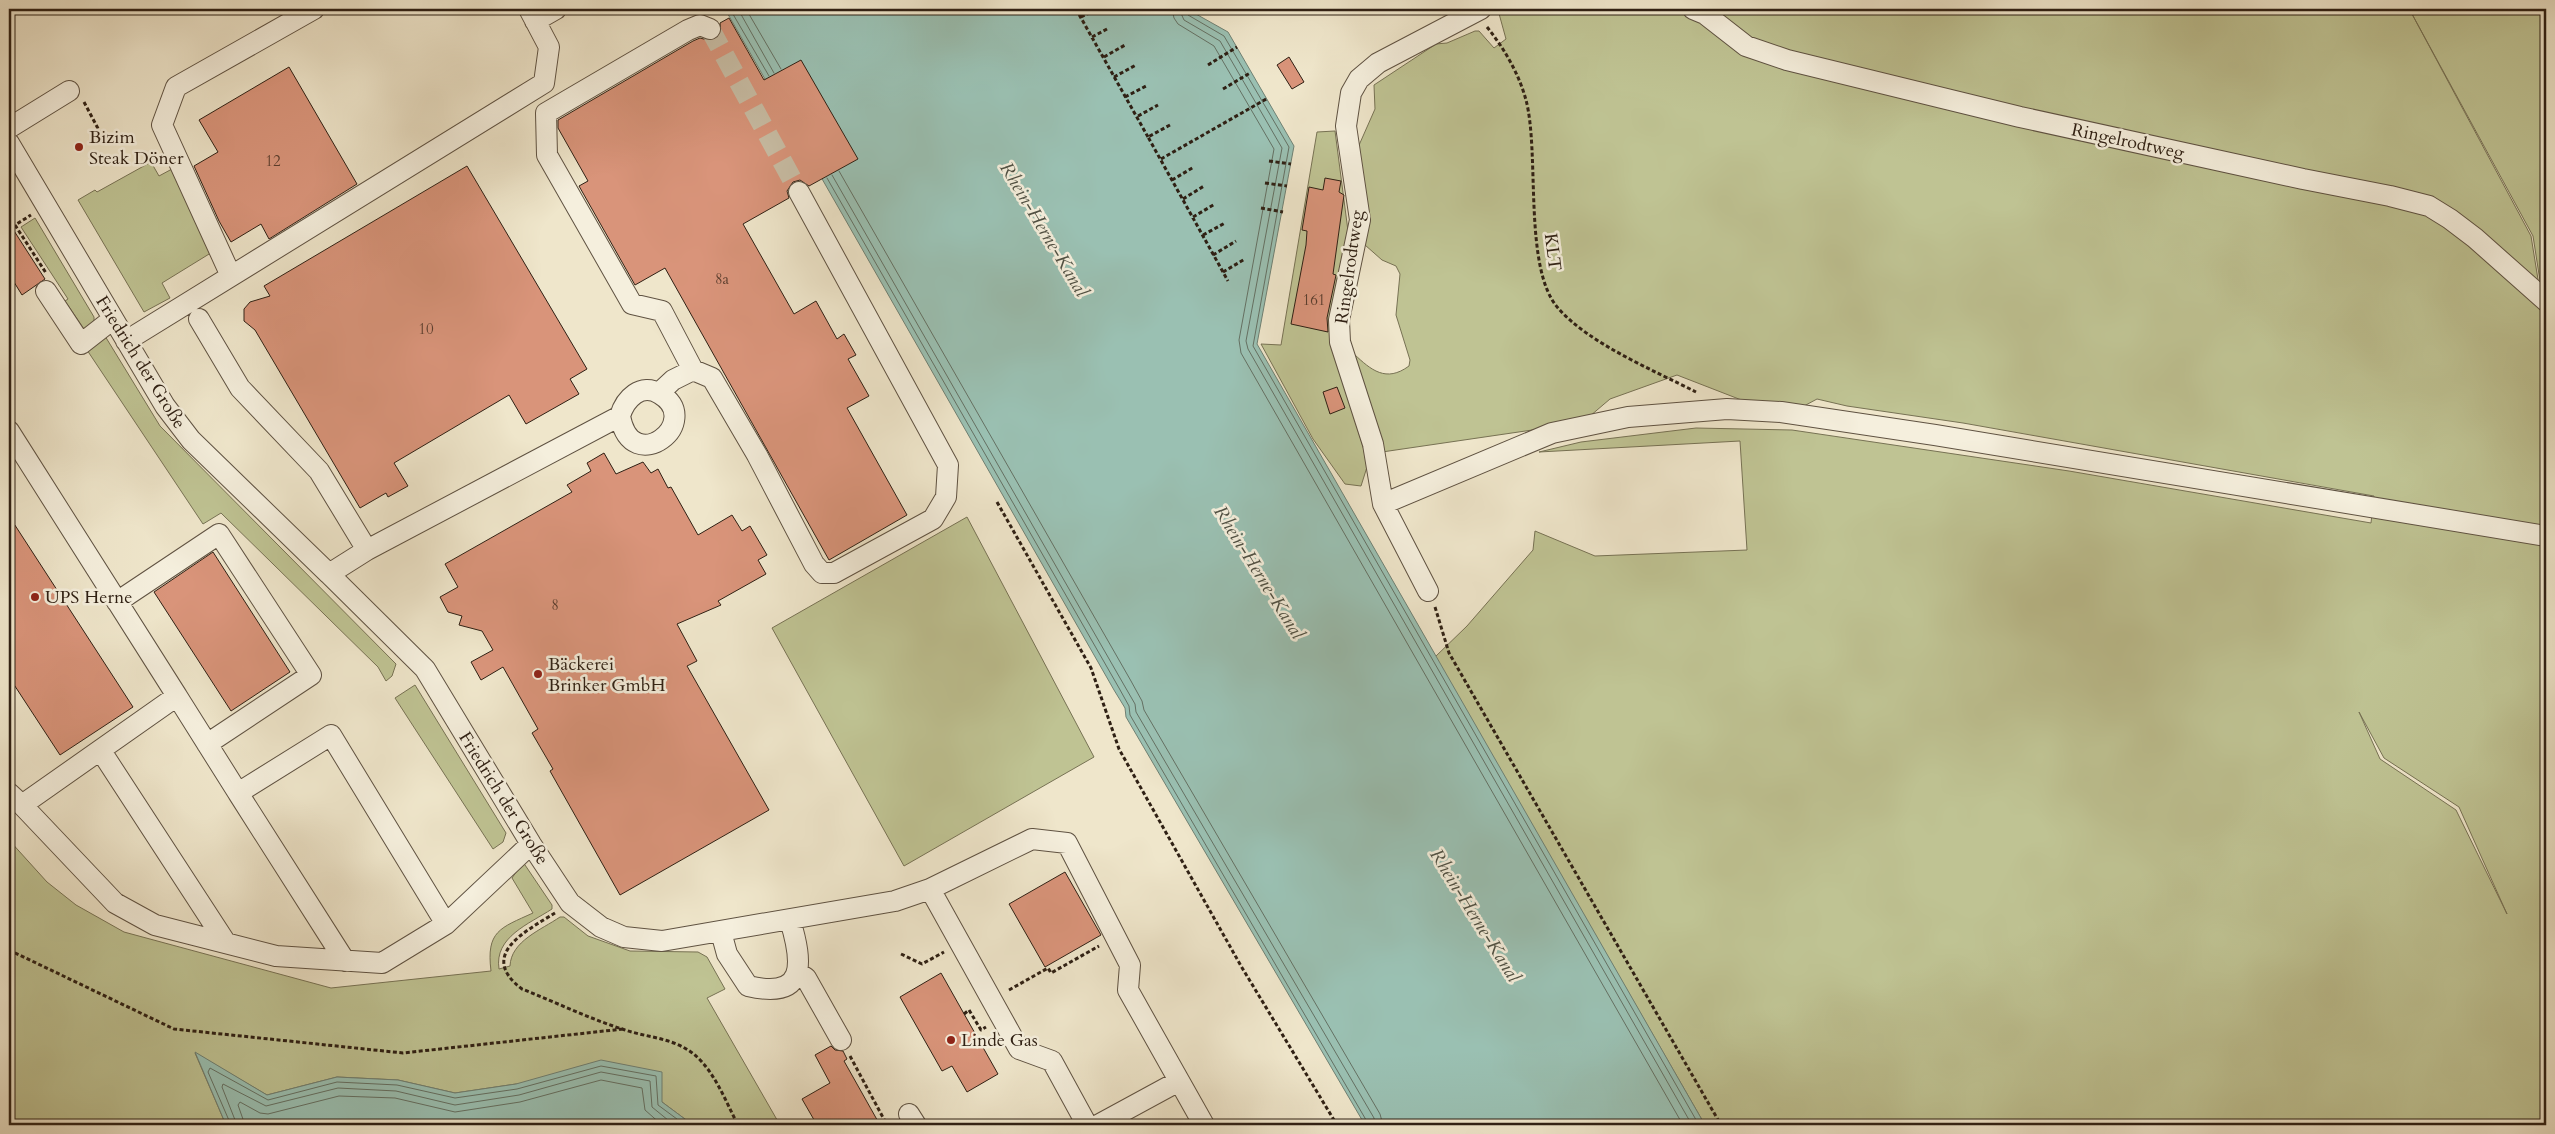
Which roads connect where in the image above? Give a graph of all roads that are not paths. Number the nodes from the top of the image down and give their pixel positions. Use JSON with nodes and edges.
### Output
{"nodes":[{"id":1,"x":314,"y":9,"type":"edge"},
{"id":2,"x":556,"y":9,"type":"edge"},
{"id":3,"x":1693,"y":9,"type":"edge"},
{"id":4,"x":1478,"y":10,"type":"edge"},
{"id":5,"x":532,"y":15,"type":"edge"},
{"id":6,"x":710,"y":28,"type":"dead end"},
{"id":7,"x":75,"y":94,"type":"road end"},
{"id":8,"x":9,"y":128,"type":"edge"},
{"id":9,"x":11,"y":152,"type":"edge"},
{"id":10,"x":799,"y":192,"type":"tunnel mouth"},
{"id":11,"x":231,"y":276,"type":"junction"},
{"id":12,"x":46,"y":292,"type":"road end"},
{"id":13,"x":2546,"y":301,"type":"edge"},
{"id":14,"x":113,"y":319,"type":"junction"},
{"id":15,"x":199,"y":319,"type":"dead end"},
{"id":16,"x":126,"y":341,"type":"junction"},
{"id":17,"x":693,"y":370,"type":"junction"},
{"id":18,"x":659,"y":393,"type":"junction"},
{"id":19,"x":620,"y":416,"type":"junction"},
{"id":20,"x":9,"y":431,"type":"edge"},
{"id":21,"x":1383,"y":504,"type":"junction"},
{"id":22,"x":2546,"y":536,"type":"edge"},
{"id":23,"x":367,"y":550,"type":"junction"},
{"id":24,"x":329,"y":574,"type":"junction"},
{"id":25,"x":1428,"y":591,"type":"road end"},
{"id":26,"x":117,"y":602,"type":"junction"},
{"id":27,"x":177,"y":696,"type":"junction"},
{"id":28,"x":207,"y":744,"type":"junction"},
{"id":29,"x":101,"y":751,"type":"junction"},
{"id":30,"x":238,"y":793,"type":"junction"},
{"id":31,"x":15,"y":799,"type":"edge"},
{"id":32,"x":531,"y":844,"type":"junction"},
{"id":33,"x":930,"y":889,"type":"junction"},
{"id":34,"x":790,"y":920,"type":"junction"},
{"id":35,"x":446,"y":924,"type":"junction"},
{"id":36,"x":721,"y":932,"type":"junction"},
{"id":37,"x":226,"y":942,"type":"junction"},
{"id":38,"x":345,"y":961,"type":"junction"},
{"id":39,"x":798,"y":972,"type":"junction"},
{"id":40,"x":841,"y":1040,"type":"road end"},
{"id":41,"x":1179,"y":1081,"type":"junction"},
{"id":42,"x":1087,"y":1125,"type":"edge"},
{"id":43,"x":1098,"y":1125,"type":"edge"},
{"id":44,"x":1204,"y":1125,"type":"edge"}],
"edges":[{"from":1,"to":11,"type":"street"},
{"from":2,"to":5,"type":"street"},
{"from":3,"to":13,"type":"street","name":"Ringelrodtweg"},
{"from":4,"to":21,"type":"street","name":"Ringelrodtweg"},
{"from":5,"to":11,"type":"street"},
{"from":6,"to":17,"type":"street"},
{"from":7,"to":8,"type":"street"},
{"from":9,"to":14,"type":"street","name":"Friedrich der Große"},
{"from":10,"to":17,"type":"street"},
{"from":11,"to":16,"type":"street"},
{"from":12,"to":14,"type":"street"},
{"from":14,"to":16,"type":"street","name":"Friedrich der Große"},
{"from":15,"to":23,"type":"street"},
{"from":16,"to":24,"type":"street","name":"Friedrich der Große"},
{"from":17,"to":18,"type":"street"},
{"from":18,"to":19,"type":"street"},
{"from":18,"to":19,"type":"street"},
{"from":19,"to":23,"type":"street"},
{"from":20,"to":26,"type":"street"},
{"from":21,"to":22,"type":"street"},
{"from":21,"to":25,"type":"street","name":"Ringelrodtweg"},
{"from":23,"to":24,"type":"street"},
{"from":24,"to":32,"type":"street","name":"Friedrich der Große"},
{"from":26,"to":27,"type":"street"},
{"from":26,"to":28,"type":"street"},
{"from":27,"to":28,"type":"street"},
{"from":27,"to":29,"type":"street"},
{"from":28,"to":30,"type":"street"},
{"from":29,"to":31,"type":"street"},
{"from":29,"to":37,"type":"street"},
{"from":30,"to":35,"type":"street"},
{"from":30,"to":38,"type":"street"},
{"from":31,"to":37,"type":"street"},
{"from":32,"to":35,"type":"street"},
{"from":32,"to":36,"type":"street","name":"Friedrich der Große"},
{"from":33,"to":34,"type":"street","name":"Friedrich der Große"},
{"from":33,"to":41,"type":"street","name":"Friedrich der Große"},
{"from":33,"to":42,"type":"street"},
{"from":34,"to":36,"type":"street","name":"Friedrich der Große"},
{"from":34,"to":39,"type":"street"},
{"from":35,"to":38,"type":"street"},
{"from":36,"to":39,"type":"street"},
{"from":37,"to":38,"type":"street"},
{"from":39,"to":40,"type":"street"},
{"from":41,"to":43,"type":"street"},
{"from":41,"to":44,"type":"street"}]}
